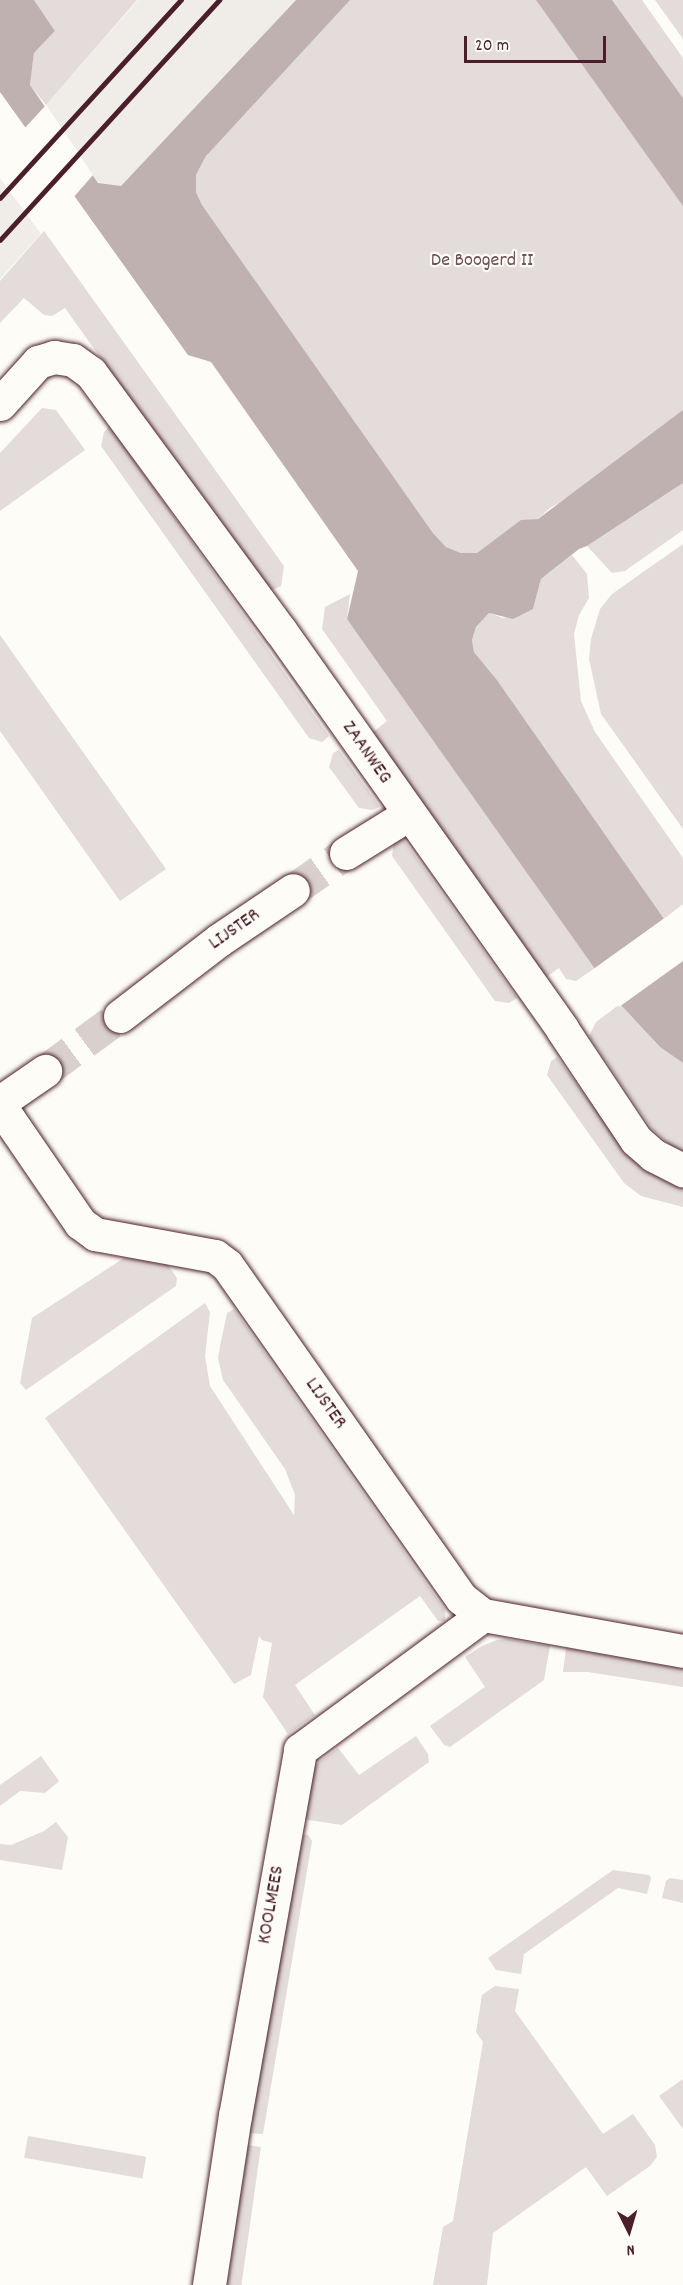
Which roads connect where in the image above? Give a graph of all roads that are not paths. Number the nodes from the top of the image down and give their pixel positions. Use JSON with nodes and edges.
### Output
{"nodes":[{"id":1,"x":0,"y":404,"type":"edge"},
{"id":2,"x":409,"y":814,"type":"junction"},
{"id":3,"x":346,"y":853,"type":"tunnel mouth"},
{"id":4,"x":293,"y":890,"type":"tunnel mouth"},
{"id":5,"x":120,"y":1016,"type":"tunnel mouth"},
{"id":6,"x":45,"y":1071,"type":"tunnel mouth"},
{"id":7,"x":0,"y":1104,"type":"edge"},
{"id":8,"x":683,"y":1170,"type":"edge"},
{"id":9,"x":483,"y":1615,"type":"junction"},
{"id":10,"x":683,"y":1651,"type":"edge"},
{"id":11,"x":209,"y":2285,"type":"edge"}],
"edges":[{"from":1,"to":2,"type":"street","name":"ZAANWEG"},
{"from":2,"to":3,"type":"street"},
{"from":2,"to":8,"type":"street","name":"ZAANWEG"},
{"from":4,"to":5,"type":"street","name":"LIJSTER"},
{"from":6,"to":7,"type":"street","name":"LIJSTER"},
{"from":7,"to":9,"type":"street","name":"LIJSTER"},
{"from":9,"to":10,"type":"street","name":"LIJSTER"},
{"from":9,"to":11,"type":"street","name":"KOOLMEES"}]}
